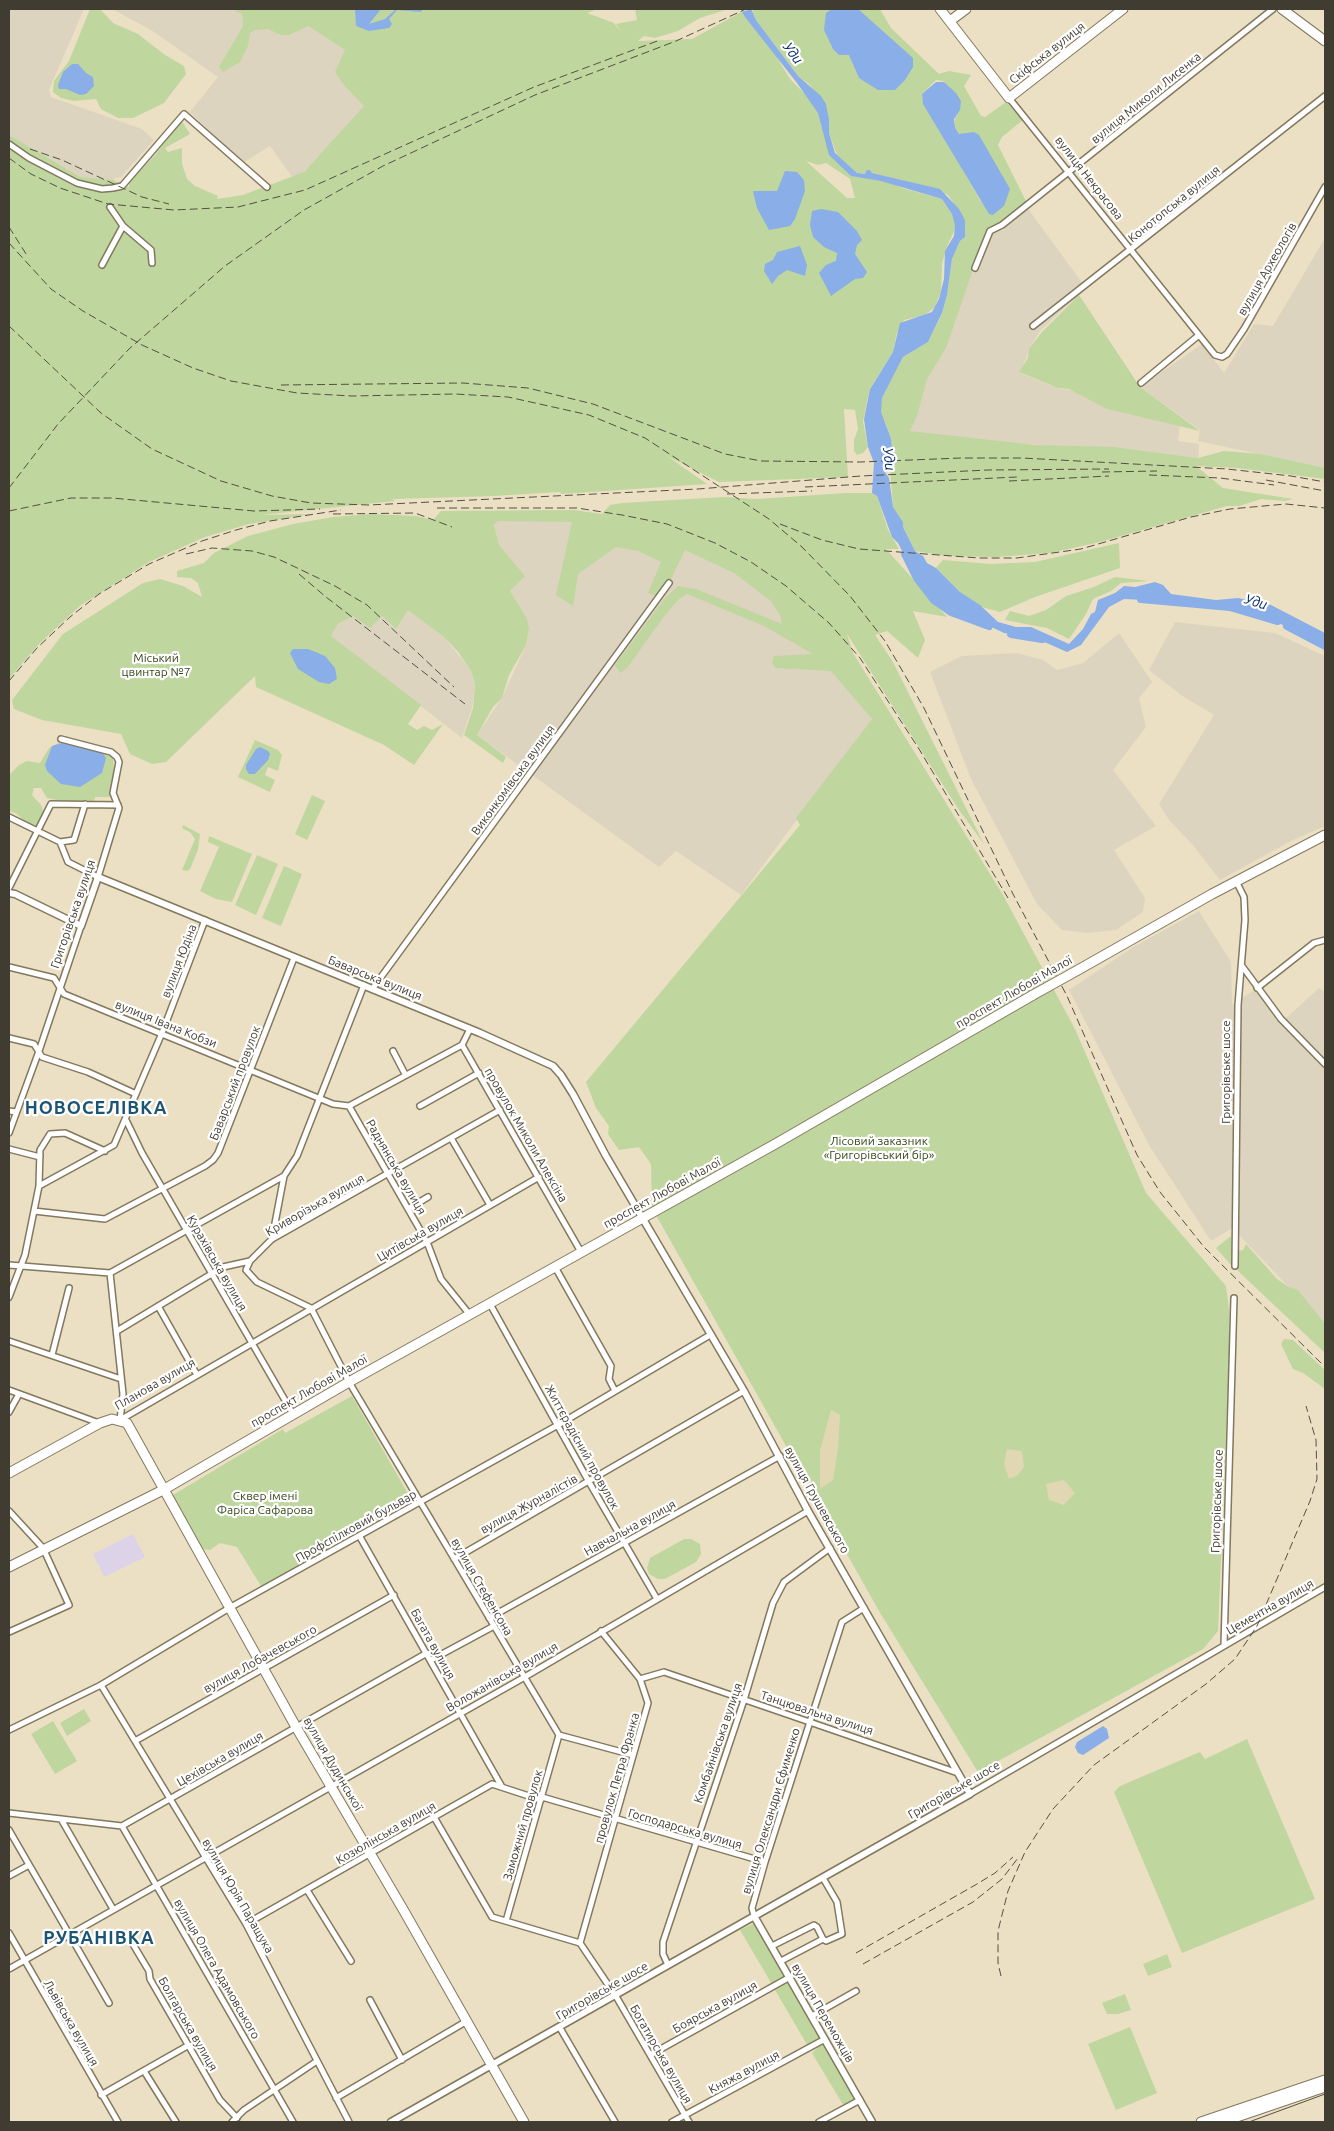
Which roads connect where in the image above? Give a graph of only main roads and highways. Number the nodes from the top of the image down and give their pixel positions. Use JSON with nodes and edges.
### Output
{"nodes":[{"id":1,"x":940,"y":9,"type":"edge"},
{"id":2,"x":966,"y":9,"type":"edge"},
{"id":3,"x":1123,"y":9,"type":"edge"},
{"id":4,"x":1282,"y":9,"type":"edge"},
{"id":5,"x":950,"y":21,"type":"junction"},
{"id":6,"x":1325,"y":41,"type":"edge"},
{"id":7,"x":1009,"y":98,"type":"joint"},
{"id":8,"x":1325,"y":835,"type":"edge"},
{"id":9,"x":120,"y":1420,"type":"joint"},
{"id":10,"x":11,"y":1469,"type":"edge"},
{"id":11,"x":164,"y":1490,"type":"junction"},
{"id":12,"x":9,"y":1566,"type":"edge"},
{"id":13,"x":1325,"y":2080,"type":"edge"},
{"id":14,"x":1325,"y":2087,"type":"edge"},
{"id":15,"x":524,"y":2122,"type":"edge"},
{"id":16,"x":1201,"y":2122,"type":"edge"},
{"id":17,"x":1222,"y":2122,"type":"edge"}],
"edges":[{"from":1,"to":5,"type":"main road","name":"вулиця Некрасова"},
{"from":2,"to":5,"type":"main road"},
{"from":3,"to":7,"type":"main road","name":"Скіфська вулиця"},
{"from":4,"to":6,"type":"main road"},
{"from":5,"to":7,"type":"main road","name":"вулиця Некрасова"},
{"from":8,"to":11,"type":"main road","name":"проспект Любові Малої","bridge":true},
{"from":9,"to":10,"type":"main road","name":"Планова вулиця"},
{"from":9,"to":11,"type":"main road","name":"вулиця Дудинської"},
{"from":11,"to":12,"type":"main road","name":"проспект Любові Малої"},
{"from":11,"to":15,"type":"main road","name":"вулиця Дудинської"},
{"from":13,"to":16,"type":"main road"},
{"from":14,"to":17,"type":"main road"}]}
